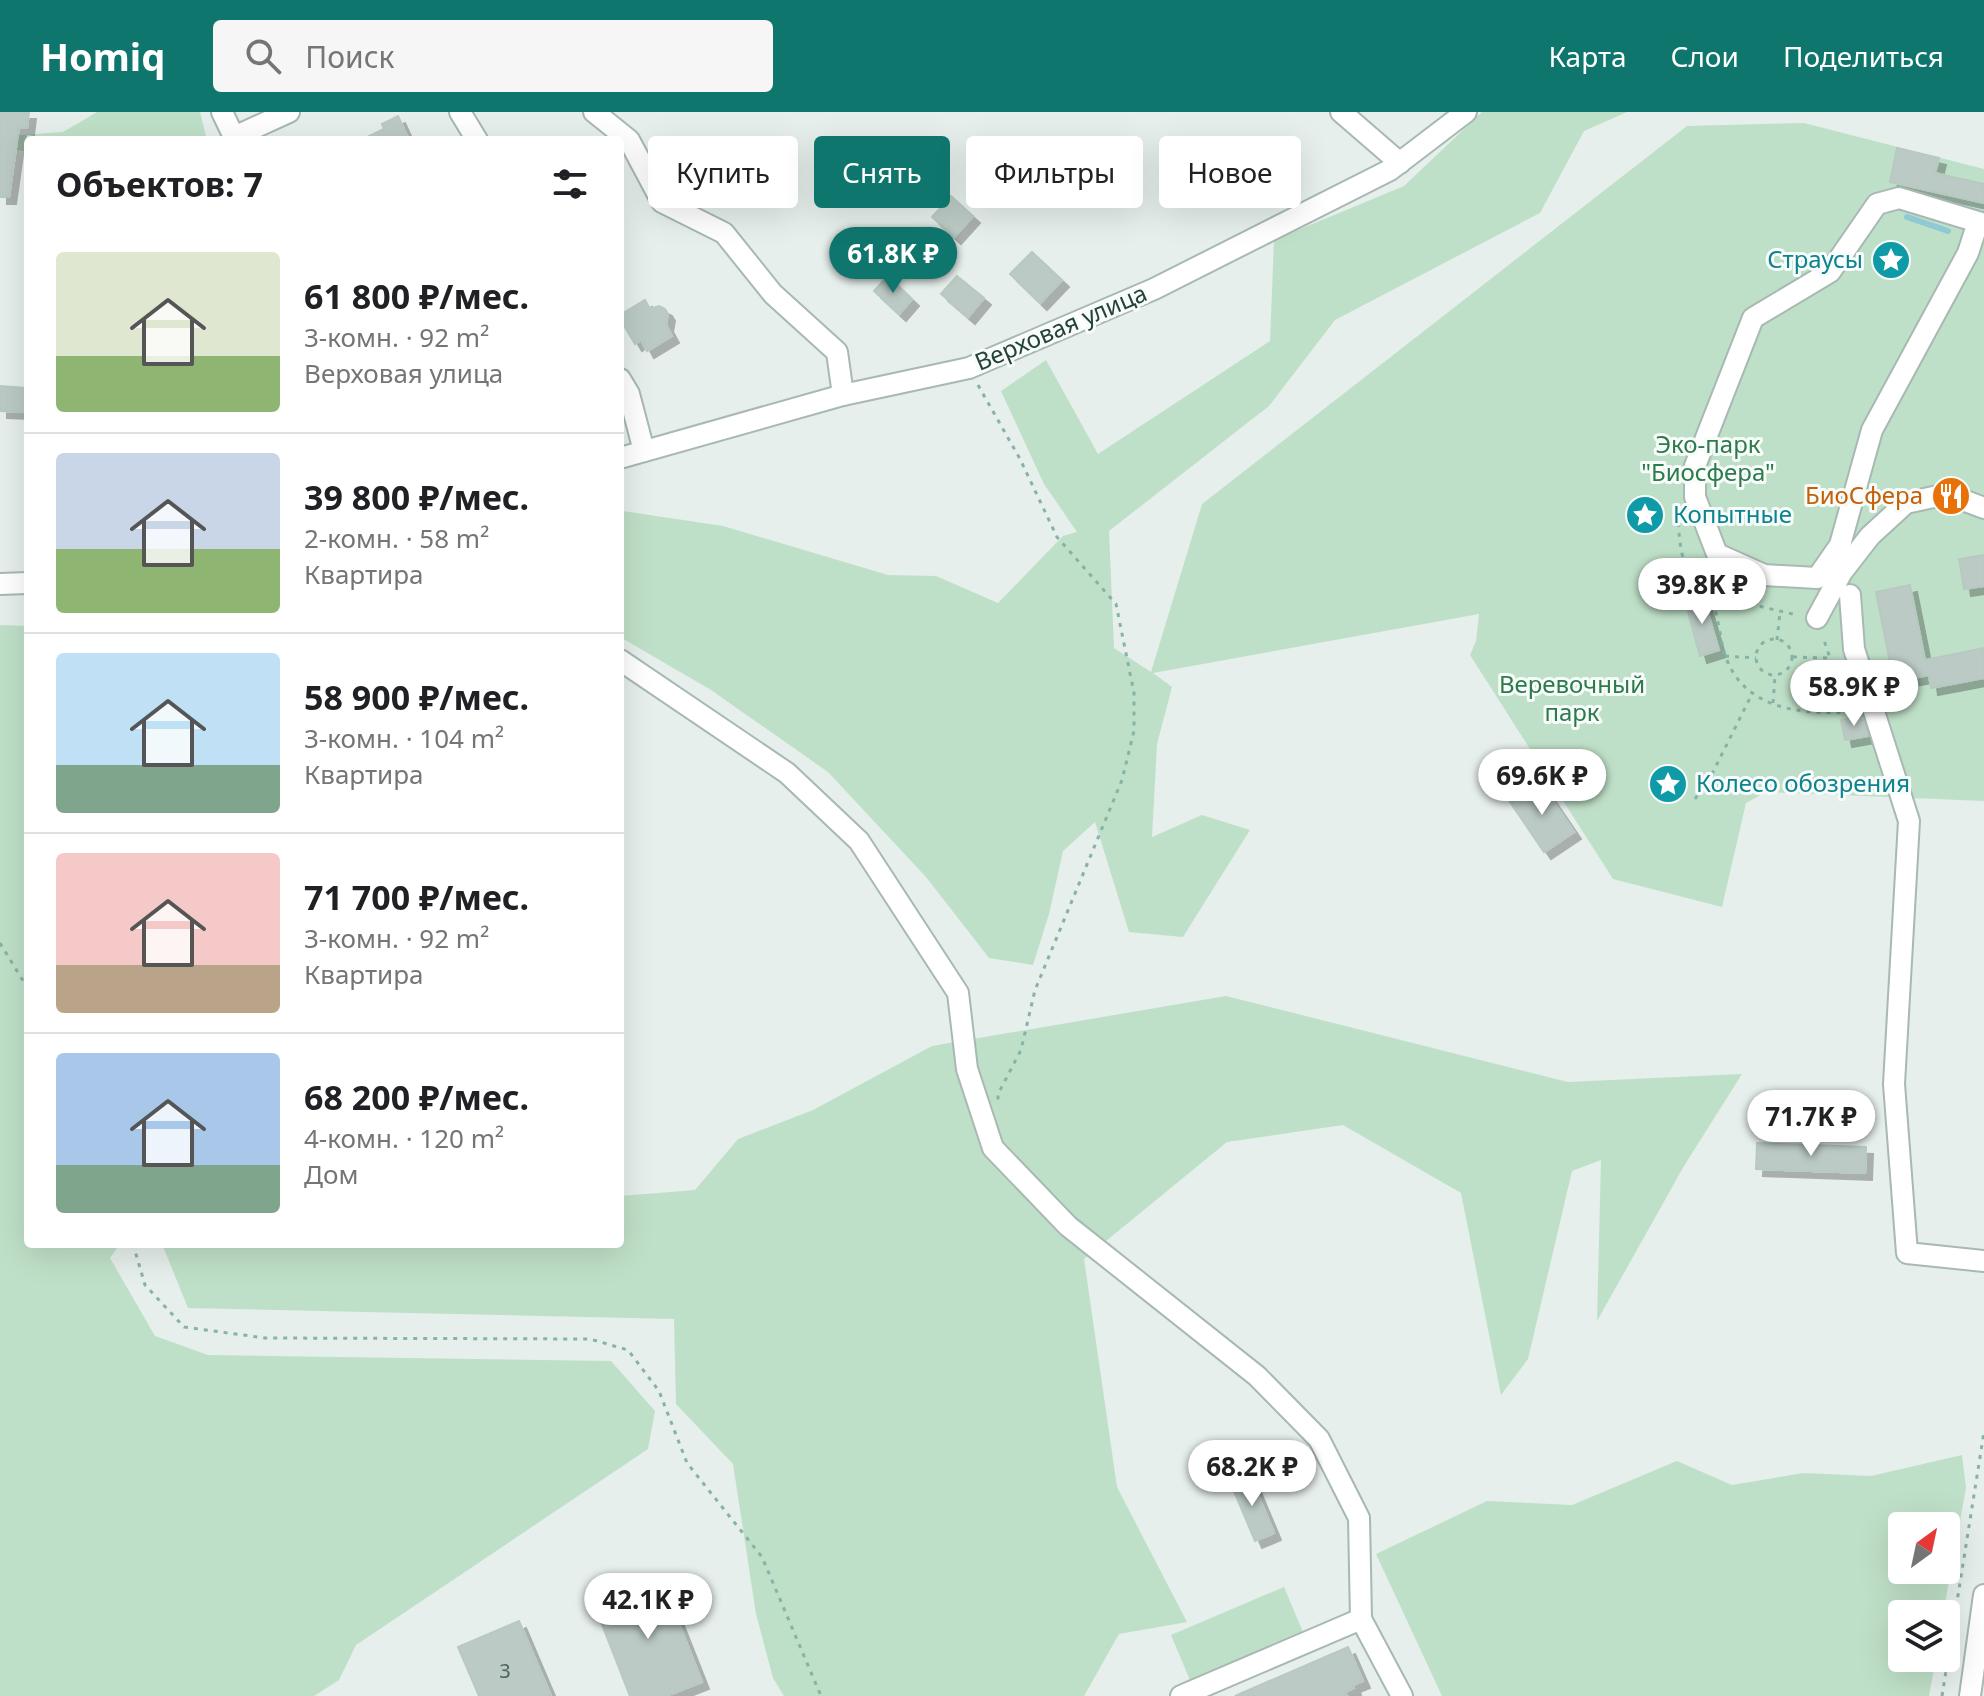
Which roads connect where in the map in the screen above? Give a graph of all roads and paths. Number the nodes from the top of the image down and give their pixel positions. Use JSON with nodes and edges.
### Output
{"nodes":[{"id":1,"x":222,"y":112,"type":"edge"},
{"id":2,"x":289,"y":112,"type":"edge"},
{"id":3,"x":460,"y":112,"type":"edge"},
{"id":4,"x":594,"y":112,"type":"edge"},
{"id":5,"x":1341,"y":112,"type":"edge"},
{"id":6,"x":1457,"y":115,"type":"edge"},
{"id":7,"x":233,"y":136,"type":"edge"},
{"id":8,"x":240,"y":136,"type":"edge"},
{"id":9,"x":475,"y":136,"type":"edge"},
{"id":10,"x":1400,"y":163,"type":"junction"},
{"id":11,"x":1981,"y":223,"type":"edge"},
{"id":12,"x":969,"y":368,"type":"junction"},
{"id":13,"x":624,"y":386,"type":"edge"},
{"id":14,"x":843,"y":395,"type":"junction"},
{"id":15,"x":644,"y":451,"type":"junction"},
{"id":16,"x":624,"y":457,"type":"edge"},
{"id":17,"x":1984,"y":508,"type":"edge"},
{"id":18,"x":1679,"y":511,"type":"dead end"},
{"id":19,"x":24,"y":583,"type":"edge"},
{"id":20,"x":0,"y":584,"type":"edge"},
{"id":21,"x":1709,"y":595,"type":"junction"},
{"id":22,"x":1850,"y":595,"type":"dead end"},
{"id":23,"x":1780,"y":612,"type":"junction"},
{"id":24,"x":1817,"y":618,"type":"joint"},
{"id":25,"x":1777,"y":640,"type":"junction"},
{"id":26,"x":1725,"y":656,"type":"junction"},
{"id":27,"x":1756,"y":658,"type":"junction"},
{"id":28,"x":1830,"y":658,"type":"dead end"},
{"id":29,"x":624,"y":663,"type":"edge"},
{"id":30,"x":1775,"y":676,"type":"junction"},
{"id":31,"x":1752,"y":694,"type":"junction"},
{"id":32,"x":1773,"y":703,"type":"junction"},
{"id":33,"x":1695,"y":799,"type":"dead end"},
{"id":34,"x":0,"y":943,"type":"edge"},
{"id":35,"x":24,"y":982,"type":"edge"},
{"id":36,"x":997,"y":1107,"type":"dead end"},
{"id":37,"x":134,"y":1248,"type":"edge"},
{"id":38,"x":1984,"y":1261,"type":"edge"},
{"id":39,"x":1984,"y":1432,"type":"edge"},
{"id":40,"x":1984,"y":1595,"type":"edge"},
{"id":41,"x":1361,"y":1619,"type":"junction"},
{"id":42,"x":821,"y":1696,"type":"edge"},
{"id":43,"x":1181,"y":1696,"type":"edge"},
{"id":44,"x":1402,"y":1696,"type":"edge"},
{"id":45,"x":1942,"y":1696,"type":"edge"},
{"id":46,"x":1970,"y":1696,"type":"edge"}],
"edges":[{"from":1,"to":7,"type":"street"},
{"from":2,"to":8,"type":"street"},
{"from":3,"to":9,"type":"street"},
{"from":4,"to":14,"type":"street"},
{"from":5,"to":10,"type":"street"},
{"from":6,"to":10,"type":"street","name":"Верховая улица"},
{"from":10,"to":12,"type":"street","name":"Верховая улица"},
{"from":11,"to":11,"type":"street"},
{"from":12,"to":14,"type":"street","name":"Верховая улица"},
{"from":12,"to":36,"type":"path"},
{"from":13,"to":15,"type":"street"},
{"from":14,"to":15,"type":"street","name":"Верховая улица"},
{"from":15,"to":16,"type":"street","name":"Верховая улица"},
{"from":17,"to":24,"type":"street"},
{"from":18,"to":21,"type":"path"},
{"from":19,"to":20,"type":"street"},
{"from":21,"to":23,"type":"path"},
{"from":21,"to":26,"type":"path"},
{"from":22,"to":38,"type":"street"},
{"from":23,"to":24,"type":"path"},
{"from":23,"to":25,"type":"path"},
{"from":25,"to":27,"type":"path"},
{"from":25,"to":30,"type":"path"},
{"from":26,"to":27,"type":"path"},
{"from":26,"to":31,"type":"path"},
{"from":27,"to":30,"type":"path"},
{"from":28,"to":32,"type":"path"},
{"from":29,"to":41,"type":"street"},
{"from":30,"to":32,"type":"path"},
{"from":31,"to":32,"type":"path"},
{"from":31,"to":33,"type":"path"},
{"from":34,"to":35,"type":"path"},
{"from":37,"to":42,"type":"path"},
{"from":39,"to":45,"type":"path"},
{"from":40,"to":46,"type":"street"},
{"from":41,"to":43,"type":"street"},
{"from":41,"to":44,"type":"street"}]}
